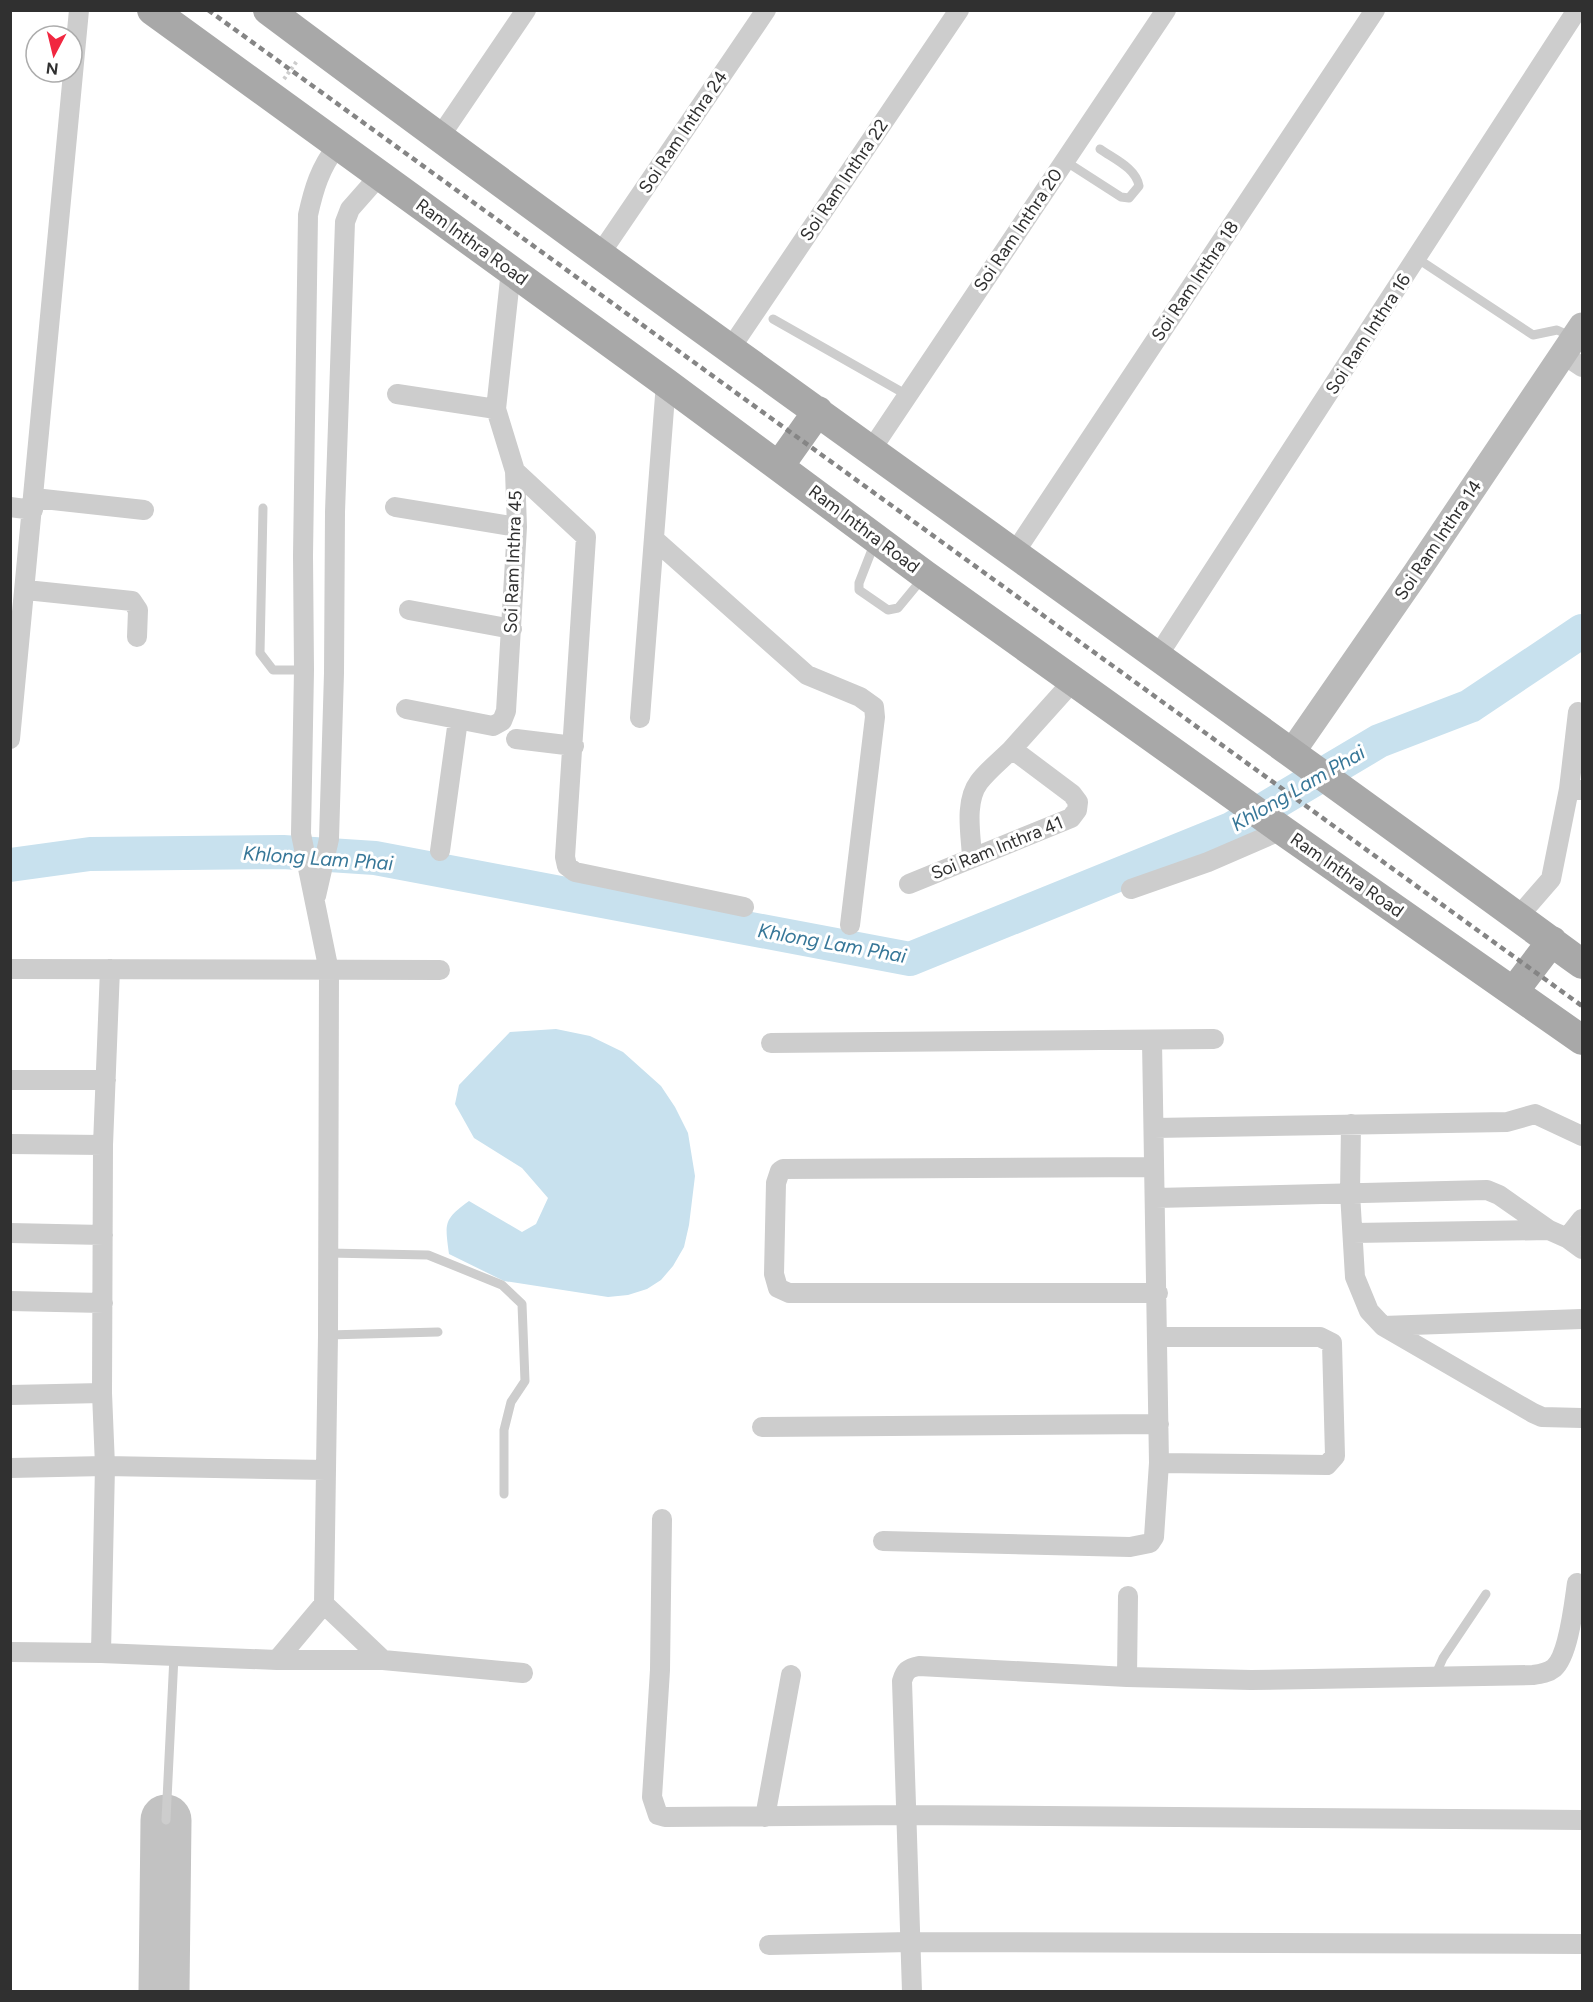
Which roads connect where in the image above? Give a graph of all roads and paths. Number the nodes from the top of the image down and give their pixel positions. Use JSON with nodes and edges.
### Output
{"nodes":[{"id":1,"x":80,"y":10,"type":"edge"},
{"id":2,"x":152,"y":10,"type":"edge"},
{"id":3,"x":268,"y":10,"type":"edge"},
{"id":4,"x":526,"y":10,"type":"edge"},
{"id":5,"x":766,"y":10,"type":"edge"},
{"id":6,"x":959,"y":10,"type":"edge"},
{"id":7,"x":1166,"y":10,"type":"edge"},
{"id":8,"x":1375,"y":10,"type":"edge"},
{"id":9,"x":1577,"y":10,"type":"edge"},
{"id":10,"x":311,"y":43,"type":"junction"},
{"id":11,"x":271,"y":97,"type":"junction"},
{"id":12,"x":439,"y":138,"type":"junction"},
{"id":13,"x":338,"y":146,"type":"junction"},
{"id":14,"x":1100,"y":149,"type":"dead end"},
{"id":15,"x":1065,"y":161,"type":"junction"},
{"id":16,"x":380,"y":175,"type":"junction"},
{"id":17,"x":600,"y":254,"type":"junction"},
{"id":18,"x":1418,"y":259,"type":"junction"},
{"id":19,"x":511,"y":270,"type":"junction"},
{"id":20,"x":773,"y":319,"type":"dead end"},
{"id":21,"x":1576,"y":346,"type":"edge"},
{"id":22,"x":730,"y":350,"type":"junction"},
{"id":23,"x":666,"y":383,"type":"junction"},
{"id":24,"x":398,"y":394,"type":"dead end"},
{"id":25,"x":907,"y":395,"type":"junction"},
{"id":26,"x":496,"y":409,"type":"junction"},
{"id":27,"x":818,"y":411,"type":"junction"},
{"id":28,"x":872,"y":450,"type":"junction"},
{"id":29,"x":779,"y":466,"type":"junction"},
{"id":30,"x":515,"y":471,"type":"junction"},
{"id":31,"x":33,"y":504,"type":"junction"},
{"id":32,"x":10,"y":507,"type":"edge"},
{"id":33,"x":395,"y":507,"type":"dead end"},
{"id":34,"x":264,"y":508,"type":"dead end"},
{"id":35,"x":144,"y":510,"type":"dead end"},
{"id":36,"x":517,"y":527,"type":"junction"},
{"id":37,"x":877,"y":537,"type":"junction"},
{"id":38,"x":655,"y":540,"type":"junction"},
{"id":39,"x":1015,"y":552,"type":"junction"},
{"id":40,"x":926,"y":575,"type":"junction"},
{"id":41,"x":26,"y":590,"type":"junction"},
{"id":42,"x":409,"y":610,"type":"dead end"},
{"id":43,"x":512,"y":629,"type":"junction"},
{"id":44,"x":137,"y":637,"type":"dead end"},
{"id":45,"x":1157,"y":657,"type":"junction"},
{"id":46,"x":304,"y":670,"type":"junction"},
{"id":47,"x":1074,"y":680,"type":"junction"},
{"id":48,"x":406,"y":709,"type":"dead end"},
{"id":49,"x":1578,"y":712,"type":"dead end"},
{"id":50,"x":640,"y":718,"type":"dead end"},
{"id":51,"x":458,"y":720,"type":"junction"},
{"id":52,"x":11,"y":733,"type":"edge"},
{"id":53,"x":10,"y":739,"type":"edge"},
{"id":54,"x":516,"y":739,"type":"dead end"},
{"id":55,"x":574,"y":746,"type":"junction"},
{"id":56,"x":1012,"y":748,"type":"junction"},
{"id":57,"x":1302,"y":760,"type":"junction"},
{"id":58,"x":1576,"y":790,"type":"edge"},
{"id":59,"x":1268,"y":819,"type":"junction"},
{"id":60,"x":440,"y":851,"type":"dead end"},
{"id":61,"x":972,"y":857,"type":"junction"},
{"id":62,"x":315,"y":859,"type":"junction"},
{"id":63,"x":909,"y":884,"type":"dead end"},
{"id":64,"x":1131,"y":889,"type":"dead end"},
{"id":65,"x":744,"y":907,"type":"dead end"},
{"id":66,"x":1518,"y":917,"type":"junction"},
{"id":67,"x":850,"y":925,"type":"dead end"},
{"id":68,"x":1552,"y":941,"type":"junction"},
{"id":69,"x":1582,"y":964,"type":"edge"},
{"id":70,"x":10,"y":969,"type":"edge"},
{"id":71,"x":110,"y":969,"type":"junction"},
{"id":72,"x":440,"y":970,"type":"dead end"},
{"id":73,"x":329,"y":971,"type":"junction"},
{"id":74,"x":1514,"y":991,"type":"junction"},
{"id":75,"x":1214,"y":1039,"type":"dead end"},
{"id":76,"x":1582,"y":1040,"type":"edge"},
{"id":77,"x":1152,"y":1041,"type":"junction"},
{"id":78,"x":771,"y":1043,"type":"dead end"},
{"id":79,"x":10,"y":1080,"type":"edge"},
{"id":80,"x":106,"y":1080,"type":"junction"},
{"id":81,"x":1351,"y":1124,"type":"junction"},
{"id":82,"x":1155,"y":1128,"type":"junction"},
{"id":83,"x":1582,"y":1136,"type":"edge"},
{"id":84,"x":10,"y":1144,"type":"edge"},
{"id":85,"x":103,"y":1145,"type":"junction"},
{"id":86,"x":1154,"y":1167,"type":"junction"},
{"id":87,"x":1350,"y":1193,"type":"junction"},
{"id":88,"x":1156,"y":1198,"type":"junction"},
{"id":89,"x":1582,"y":1219,"type":"edge"},
{"id":90,"x":1549,"y":1230,"type":"junction"},
{"id":91,"x":10,"y":1233,"type":"edge"},
{"id":92,"x":1353,"y":1233,"type":"junction"},
{"id":93,"x":103,"y":1235,"type":"junction"},
{"id":94,"x":1575,"y":1244,"type":"edge"},
{"id":95,"x":328,"y":1253,"type":"junction"},
{"id":96,"x":1158,"y":1293,"type":"junction"},
{"id":97,"x":10,"y":1301,"type":"edge"},
{"id":98,"x":103,"y":1303,"type":"junction"},
{"id":99,"x":1582,"y":1319,"type":"edge"},
{"id":100,"x":1383,"y":1326,"type":"junction"},
{"id":101,"x":438,"y":1332,"type":"dead end"},
{"id":102,"x":328,"y":1335,"type":"junction"},
{"id":103,"x":1157,"y":1337,"type":"junction"},
{"id":104,"x":102,"y":1393,"type":"junction"},
{"id":105,"x":10,"y":1395,"type":"edge"},
{"id":106,"x":1582,"y":1418,"type":"edge"},
{"id":107,"x":1159,"y":1424,"type":"junction"},
{"id":108,"x":762,"y":1427,"type":"dead end"},
{"id":109,"x":1159,"y":1462,"type":"junction"},
{"id":110,"x":105,"y":1466,"type":"junction"},
{"id":111,"x":10,"y":1468,"type":"edge"},
{"id":112,"x":326,"y":1470,"type":"junction"},
{"id":113,"x":504,"y":1494,"type":"dead end"},
{"id":114,"x":662,"y":1519,"type":"dead end"},
{"id":115,"x":883,"y":1541,"type":"dead end"},
{"id":116,"x":1577,"y":1583,"type":"dead end"},
{"id":117,"x":1486,"y":1594,"type":"dead end"},
{"id":118,"x":1128,"y":1596,"type":"dead end"},
{"id":119,"x":324,"y":1604,"type":"junction"},
{"id":120,"x":10,"y":1652,"type":"edge"},
{"id":121,"x":101,"y":1653,"type":"junction"},
{"id":122,"x":174,"y":1656,"type":"junction"},
{"id":123,"x":277,"y":1660,"type":"junction"},
{"id":124,"x":383,"y":1660,"type":"junction"},
{"id":125,"x":523,"y":1672,"type":"dead end"},
{"id":126,"x":791,"y":1675,"type":"dead end"},
{"id":127,"x":1435,"y":1676,"type":"junction"},
{"id":128,"x":1127,"y":1677,"type":"junction"},
{"id":129,"x":905,"y":1815,"type":"junction"},
{"id":130,"x":765,"y":1817,"type":"junction"},
{"id":131,"x":166,"y":1820,"type":"dead end"},
{"id":132,"x":1582,"y":1820,"type":"edge"},
{"id":133,"x":910,"y":1942,"type":"junction"},
{"id":134,"x":1582,"y":1944,"type":"edge"},
{"id":135,"x":769,"y":1945,"type":"dead end"},
{"id":136,"x":912,"y":1992,"type":"edge"}],
"edges":[{"from":1,"to":31,"type":"street"},
{"from":2,"to":11,"type":"main road","name":"Ram Inthra Road"},
{"from":3,"to":10,"type":"main road"},
{"from":4,"to":12,"type":"street"},
{"from":5,"to":17,"type":"street","name":"Soi Ram Inthra 24"},
{"from":6,"to":22,"type":"street","name":"Soi Ram Inthra 22"},
{"from":7,"to":15,"type":"street","name":"Soi Ram Inthra 20"},
{"from":8,"to":39,"type":"street","name":"Soi Ram Inthra 18"},
{"from":9,"to":18,"type":"street","name":"Soi Ram Inthra 16"},
{"from":10,"to":11,"type":"path"},
{"from":10,"to":12,"type":"main road"},
{"from":11,"to":13,"type":"main road","name":"Ram Inthra Road"},
{"from":12,"to":17,"type":"main road"},
{"from":13,"to":16,"type":"main road","name":"Ram Inthra Road"},
{"from":13,"to":46,"type":"street"},
{"from":14,"to":15,"type":"lane"},
{"from":15,"to":25,"type":"street","name":"Soi Ram Inthra 20"},
{"from":16,"to":19,"type":"main road","name":"Ram Inthra Road"},
{"from":16,"to":62,"type":"street"},
{"from":17,"to":22,"type":"main road"},
{"from":18,"to":21,"type":"lane"},
{"from":18,"to":45,"type":"street","name":"Soi Ram Inthra 16"},
{"from":19,"to":23,"type":"main road","name":"Ram Inthra Road"},
{"from":19,"to":26,"type":"street","name":"Soi Ram Inthra 45"},
{"from":20,"to":25,"type":"lane"},
{"from":21,"to":57,"type":"street","name":"Soi Ram Inthra 14"},
{"from":22,"to":27,"type":"main road"},
{"from":23,"to":29,"type":"main road","name":"Ram Inthra Road"},
{"from":23,"to":38,"type":"street"},
{"from":24,"to":26,"type":"street"},
{"from":25,"to":28,"type":"street","name":"Soi Ram Inthra 20"},
{"from":26,"to":30,"type":"street","name":"Soi Ram Inthra 45"},
{"from":27,"to":28,"type":"main road"},
{"from":27,"to":29,"type":"main road"},
{"from":28,"to":39,"type":"main road"},
{"from":29,"to":37,"type":"main road","name":"Ram Inthra Road"},
{"from":30,"to":36,"type":"street","name":"Soi Ram Inthra 45"},
{"from":30,"to":55,"type":"street"},
{"from":31,"to":32,"type":"street"},
{"from":31,"to":35,"type":"street"},
{"from":31,"to":41,"type":"street"},
{"from":33,"to":36,"type":"street"},
{"from":34,"to":46,"type":"lane"},
{"from":36,"to":43,"type":"street","name":"Soi Ram Inthra 45"},
{"from":37,"to":40,"type":"main road","name":"Ram Inthra Road"},
{"from":37,"to":40,"type":"lane"},
{"from":38,"to":50,"type":"street"},
{"from":38,"to":67,"type":"street"},
{"from":39,"to":45,"type":"main road"},
{"from":40,"to":47,"type":"main road","name":"Ram Inthra Road"},
{"from":41,"to":44,"type":"street"},
{"from":41,"to":52,"type":"street"},
{"from":42,"to":43,"type":"street"},
{"from":43,"to":51,"type":"street","name":"Soi Ram Inthra 45"},
{"from":45,"to":57,"type":"main road"},
{"from":46,"to":62,"type":"street"},
{"from":47,"to":56,"type":"street"},
{"from":47,"to":59,"type":"main road","name":"Ram Inthra Road"},
{"from":48,"to":51,"type":"street","name":"Soi Ram Inthra 45"},
{"from":49,"to":58,"type":"street"},
{"from":51,"to":60,"type":"street"},
{"from":52,"to":53,"type":"street"},
{"from":54,"to":55,"type":"street"},
{"from":55,"to":65,"type":"street"},
{"from":56,"to":61,"type":"street"},
{"from":56,"to":61,"type":"street","name":"Soi Ram Inthra 41"},
{"from":57,"to":66,"type":"main road"},
{"from":58,"to":66,"type":"street"},
{"from":59,"to":64,"type":"street"},
{"from":59,"to":74,"type":"main road","name":"Ram Inthra Road"},
{"from":61,"to":63,"type":"street","name":"Soi Ram Inthra 41"},
{"from":62,"to":73,"type":"street"},
{"from":66,"to":68,"type":"main road"},
{"from":68,"to":69,"type":"main road"},
{"from":68,"to":74,"type":"main road"},
{"from":70,"to":71,"type":"street"},
{"from":71,"to":73,"type":"street"},
{"from":71,"to":80,"type":"street"},
{"from":72,"to":73,"type":"street"},
{"from":73,"to":95,"type":"street"},
{"from":74,"to":76,"type":"main road","name":"Ram Inthra Road"},
{"from":75,"to":77,"type":"street"},
{"from":77,"to":78,"type":"street"},
{"from":77,"to":82,"type":"street"},
{"from":79,"to":80,"type":"street"},
{"from":80,"to":85,"type":"street"},
{"from":81,"to":82,"type":"street"},
{"from":81,"to":83,"type":"street"},
{"from":81,"to":87,"type":"street"},
{"from":82,"to":86,"type":"street"},
{"from":84,"to":85,"type":"street"},
{"from":85,"to":93,"type":"street"},
{"from":86,"to":88,"type":"street"},
{"from":86,"to":96,"type":"street"},
{"from":87,"to":88,"type":"street"},
{"from":87,"to":90,"type":"street"},
{"from":87,"to":92,"type":"street"},
{"from":88,"to":96,"type":"street"},
{"from":89,"to":94,"type":"street"},
{"from":90,"to":92,"type":"street"},
{"from":90,"to":94,"type":"street"},
{"from":91,"to":93,"type":"street"},
{"from":92,"to":100,"type":"street"},
{"from":93,"to":98,"type":"street"},
{"from":95,"to":102,"type":"street"},
{"from":95,"to":113,"type":"lane"},
{"from":96,"to":103,"type":"street"},
{"from":97,"to":98,"type":"street"},
{"from":98,"to":104,"type":"street"},
{"from":99,"to":100,"type":"street"},
{"from":100,"to":106,"type":"street"},
{"from":101,"to":102,"type":"lane"},
{"from":102,"to":112,"type":"street"},
{"from":103,"to":107,"type":"street"},
{"from":103,"to":109,"type":"street"},
{"from":104,"to":105,"type":"street"},
{"from":104,"to":110,"type":"street"},
{"from":107,"to":108,"type":"street"},
{"from":107,"to":109,"type":"street"},
{"from":109,"to":115,"type":"street"},
{"from":110,"to":111,"type":"street"},
{"from":110,"to":112,"type":"street"},
{"from":110,"to":121,"type":"street"},
{"from":112,"to":119,"type":"street"},
{"from":114,"to":130,"type":"street"},
{"from":116,"to":127,"type":"street"},
{"from":117,"to":127,"type":"lane"},
{"from":118,"to":128,"type":"street"},
{"from":119,"to":123,"type":"street"},
{"from":119,"to":124,"type":"street"},
{"from":120,"to":121,"type":"street"},
{"from":121,"to":122,"type":"street"},
{"from":122,"to":123,"type":"street"},
{"from":122,"to":131,"type":"lane"},
{"from":123,"to":124,"type":"street"},
{"from":124,"to":125,"type":"street"},
{"from":126,"to":130,"type":"street"},
{"from":127,"to":128,"type":"street"},
{"from":128,"to":129,"type":"street"},
{"from":129,"to":130,"type":"street"},
{"from":129,"to":132,"type":"street"},
{"from":129,"to":133,"type":"street"},
{"from":133,"to":134,"type":"street"},
{"from":133,"to":135,"type":"street"},
{"from":133,"to":136,"type":"street"}]}
